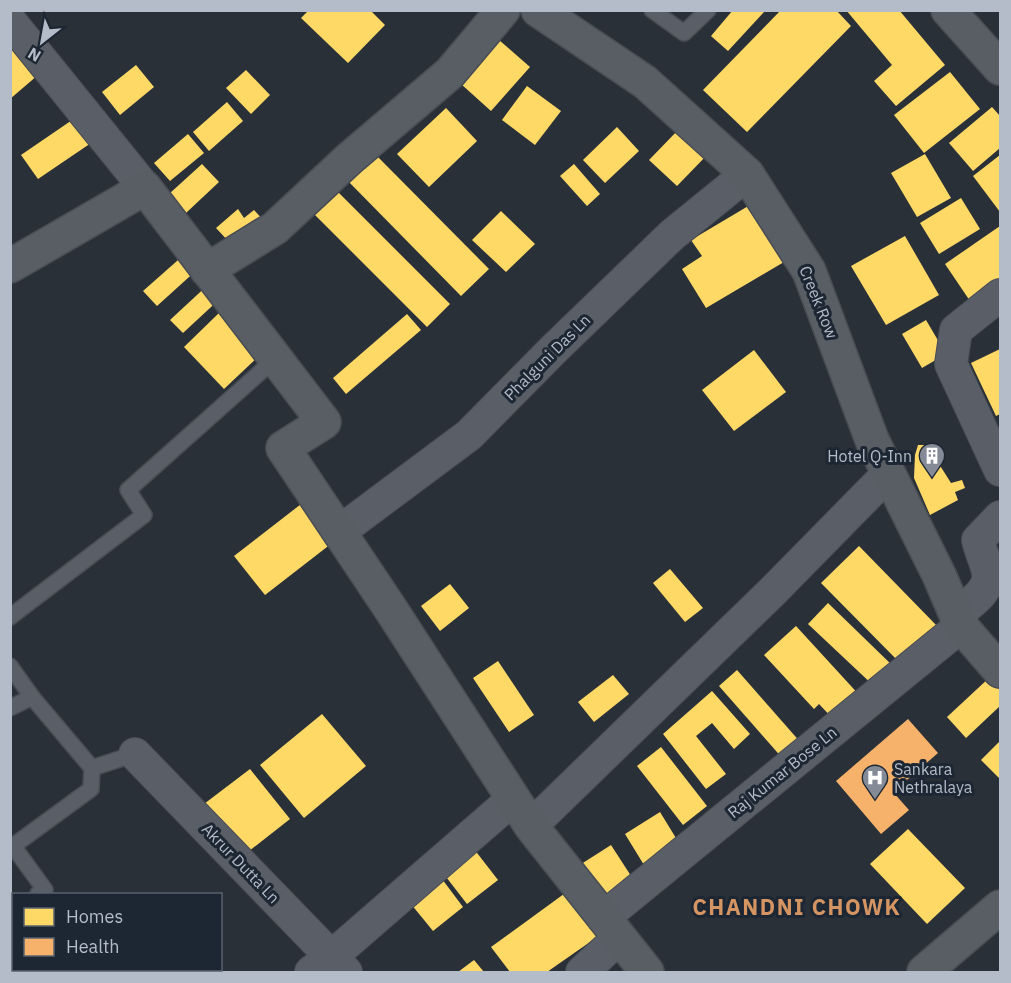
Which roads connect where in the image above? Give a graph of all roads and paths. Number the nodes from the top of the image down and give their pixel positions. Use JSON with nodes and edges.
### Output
{"nodes":[{"id":1,"x":503,"y":10,"type":"edge"},
{"id":2,"x":652,"y":10,"type":"edge"},
{"id":3,"x":708,"y":10,"type":"edge"},
{"id":4,"x":948,"y":10,"type":"edge"},
{"id":5,"x":548,"y":13,"type":"edge"},
{"id":6,"x":10,"y":21,"type":"edge"},
{"id":7,"x":1000,"y":68,"type":"edge"},
{"id":8,"x":747,"y":174,"type":"junction"},
{"id":9,"x":145,"y":188,"type":"junction"},
{"id":10,"x":10,"y":266,"type":"edge"},
{"id":11,"x":207,"y":270,"type":"junction"},
{"id":12,"x":1000,"y":295,"type":"edge"},
{"id":13,"x":275,"y":359,"type":"junction"},
{"id":14,"x":1000,"y":470,"type":"edge"},
{"id":15,"x":888,"y":474,"type":"junction"},
{"id":16,"x":1000,"y":517,"type":"edge"},
{"id":17,"x":339,"y":532,"type":"junction"},
{"id":18,"x":10,"y":617,"type":"edge"},
{"id":19,"x":959,"y":621,"type":"junction"},
{"id":20,"x":10,"y":666,"type":"edge"},
{"id":21,"x":1000,"y":671,"type":"edge"},
{"id":22,"x":32,"y":698,"type":"junction"},
{"id":23,"x":10,"y":708,"type":"edge"},
{"id":24,"x":135,"y":754,"type":"joint"},
{"id":25,"x":92,"y":768,"type":"junction"},
{"id":26,"x":513,"y":798,"type":"junction"},
{"id":27,"x":531,"y":826,"type":"junction"},
{"id":28,"x":40,"y":893,"type":"edge"},
{"id":29,"x":1000,"y":908,"type":"edge"},
{"id":30,"x":611,"y":928,"type":"junction"},
{"id":31,"x":329,"y":967,"type":"edge"},
{"id":32,"x":582,"y":972,"type":"edge"},
{"id":33,"x":647,"y":972,"type":"edge"},
{"id":34,"x":924,"y":972,"type":"edge"}],
"edges":[{"from":1,"to":11,"type":"street"},
{"from":2,"to":3,"type":"lane"},
{"from":4,"to":7,"type":"street"},
{"from":5,"to":8,"type":"street","name":"Creek Row"},
{"from":6,"to":9,"type":"street"},
{"from":8,"to":15,"type":"street","name":"Creek Row"},
{"from":8,"to":17,"type":"street","name":"Phalguni Das Ln"},
{"from":9,"to":10,"type":"street"},
{"from":9,"to":11,"type":"street"},
{"from":11,"to":13,"type":"street"},
{"from":12,"to":14,"type":"street"},
{"from":13,"to":17,"type":"street"},
{"from":13,"to":18,"type":"lane"},
{"from":15,"to":19,"type":"street","name":"Creek Row"},
{"from":15,"to":27,"type":"street"},
{"from":16,"to":19,"type":"street","name":"Raj Kumar Bose Ln"},
{"from":17,"to":26,"type":"street"},
{"from":19,"to":21,"type":"street","name":"Creek Row"},
{"from":19,"to":30,"type":"street","name":"Raj Kumar Bose Ln"},
{"from":20,"to":22,"type":"lane"},
{"from":22,"to":23,"type":"lane"},
{"from":22,"to":25,"type":"lane"},
{"from":24,"to":25,"type":"lane"},
{"from":24,"to":31,"type":"street","name":"Akrur Dutta Ln"},
{"from":25,"to":28,"type":"lane"},
{"from":26,"to":27,"type":"street"},
{"from":26,"to":31,"type":"street"},
{"from":27,"to":30,"type":"street"},
{"from":29,"to":34,"type":"street"},
{"from":30,"to":32,"type":"street","name":"Raj Kumar Bose Ln"},
{"from":30,"to":33,"type":"street"}]}
